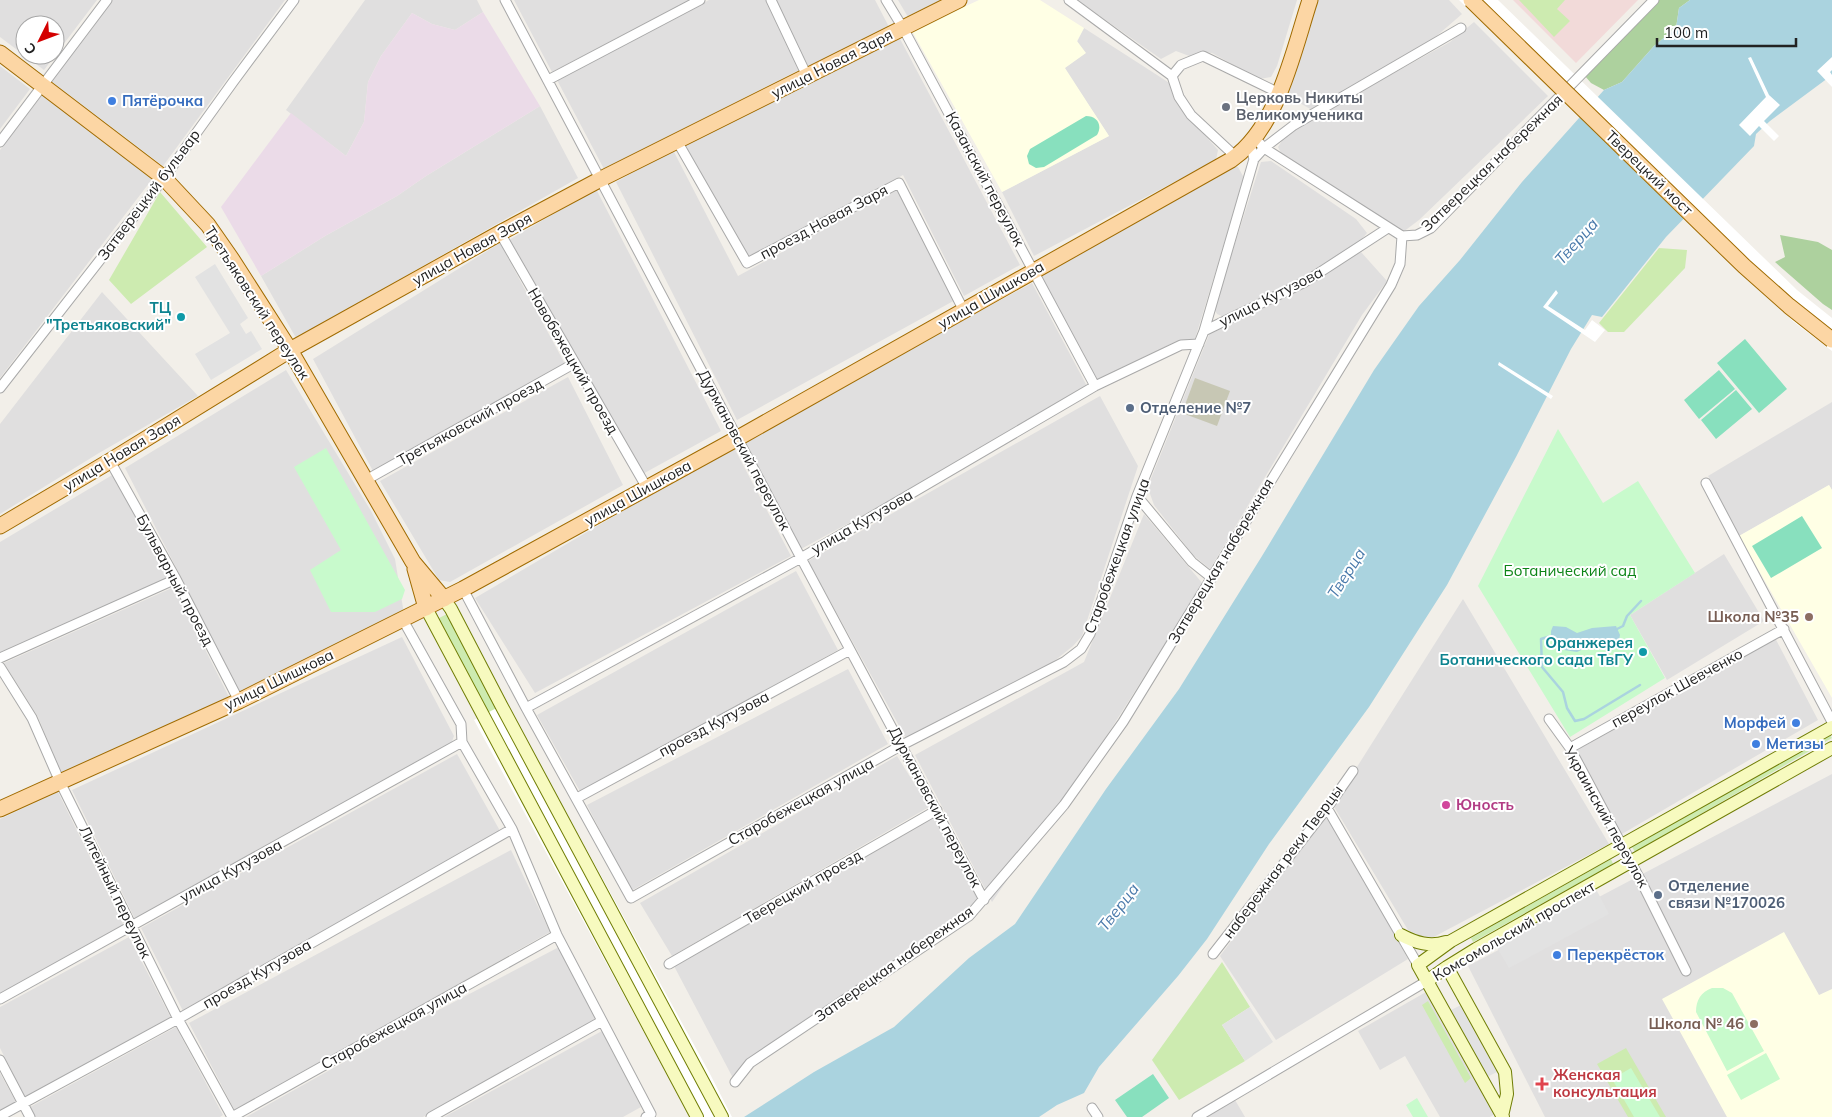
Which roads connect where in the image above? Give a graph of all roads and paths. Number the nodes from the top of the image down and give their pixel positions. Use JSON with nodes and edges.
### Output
{"nodes":[{"id":1,"x":107,"y":0,"type":"edge"},
{"id":2,"x":294,"y":0,"type":"edge"},
{"id":3,"x":505,"y":0,"type":"edge"},
{"id":4,"x":700,"y":0,"type":"edge"},
{"id":5,"x":771,"y":0,"type":"edge"},
{"id":6,"x":886,"y":0,"type":"edge"},
{"id":7,"x":959,"y":0,"type":"edge"},
{"id":8,"x":1069,"y":0,"type":"edge"},
{"id":9,"x":1310,"y":0,"type":"edge"},
{"id":10,"x":1471,"y":0,"type":"edge"},
{"id":11,"x":1484,"y":0,"type":"edge"},
{"id":12,"x":1654,"y":0,"type":"edge"},
{"id":13,"x":903,"y":28,"type":"junction"},
{"id":14,"x":1460,"y":28,"type":"dead end"},
{"id":15,"x":0,"y":53,"type":"edge"},
{"id":16,"x":808,"y":76,"type":"junction"},
{"id":17,"x":1172,"y":76,"type":"junction"},
{"id":18,"x":548,"y":80,"type":"junction"},
{"id":19,"x":43,"y":86,"type":"junction"},
{"id":20,"x":1279,"y":93,"type":"junction"},
{"id":21,"x":677,"y":141,"type":"junction"},
{"id":22,"x":0,"y":142,"type":"edge"},
{"id":23,"x":1256,"y":147,"type":"junction"},
{"id":24,"x":1235,"y":156,"type":"junction"},
{"id":25,"x":164,"y":178,"type":"junction"},
{"id":26,"x":600,"y":180,"type":"junction"},
{"id":27,"x":1388,"y":228,"type":"junction"},
{"id":28,"x":500,"y":232,"type":"junction"},
{"id":29,"x":1402,"y":236,"type":"junction"},
{"id":30,"x":1034,"y":270,"type":"junction"},
{"id":31,"x":964,"y":311,"type":"junction"},
{"id":32,"x":1832,"y":330,"type":"edge"},
{"id":33,"x":1204,"y":331,"type":"junction"},
{"id":34,"x":1832,"y":340,"type":"edge"},
{"id":35,"x":1199,"y":344,"type":"junction"},
{"id":36,"x":290,"y":350,"type":"junction"},
{"id":37,"x":575,"y":363,"type":"junction"},
{"id":38,"x":1095,"y":386,"type":"junction"},
{"id":39,"x":0,"y":388,"type":"edge"},
{"id":40,"x":738,"y":438,"type":"junction"},
{"id":41,"x":110,"y":461,"type":"junction"},
{"id":42,"x":366,"y":480,"type":"junction"},
{"id":43,"x":1706,"y":483,"type":"dead end"},
{"id":44,"x":647,"y":488,"type":"junction"},
{"id":45,"x":1137,"y":496,"type":"junction"},
{"id":46,"x":0,"y":526,"type":"edge"},
{"id":47,"x":801,"y":558,"type":"junction"},
{"id":48,"x":413,"y":562,"type":"junction"},
{"id":49,"x":1212,"y":578,"type":"junction"},
{"id":50,"x":176,"y":579,"type":"junction"},
{"id":51,"x":463,"y":589,"type":"junction"},
{"id":52,"x":444,"y":599,"type":"junction"},
{"id":53,"x":426,"y":608,"type":"junction"},
{"id":54,"x":403,"y":620,"type":"junction"},
{"id":55,"x":1784,"y":629,"type":"junction"},
{"id":56,"x":850,"y":650,"type":"junction"},
{"id":57,"x":0,"y":658,"type":"edge"},
{"id":58,"x":0,"y":667,"type":"edge"},
{"id":59,"x":238,"y":701,"type":"junction"},
{"id":60,"x":526,"y":708,"type":"junction"},
{"id":61,"x":1548,"y":719,"type":"dead end"},
{"id":62,"x":1832,"y":722,"type":"edge"},
{"id":63,"x":1832,"y":728,"type":"edge"},
{"id":64,"x":462,"y":742,"type":"junction"},
{"id":65,"x":902,"y":745,"type":"junction"},
{"id":66,"x":1570,"y":748,"type":"junction"},
{"id":67,"x":1832,"y":748,"type":"edge"},
{"id":68,"x":1353,"y":770,"type":"dead end"},
{"id":69,"x":60,"y":782,"type":"junction"},
{"id":70,"x":577,"y":798,"type":"junction"},
{"id":71,"x":1327,"y":808,"type":"junction"},
{"id":72,"x":0,"y":809,"type":"edge"},
{"id":73,"x":937,"y":810,"type":"junction"},
{"id":74,"x":512,"y":829,"type":"junction"},
{"id":75,"x":1622,"y":845,"type":"junction"},
{"id":76,"x":1631,"y":863,"type":"junction"},
{"id":77,"x":984,"y":900,"type":"junction"},
{"id":78,"x":132,"y":927,"type":"junction"},
{"id":79,"x":1466,"y":932,"type":"junction"},
{"id":80,"x":557,"y":935,"type":"junction"},
{"id":81,"x":1401,"y":935,"type":"junction"},
{"id":82,"x":1451,"y":941,"type":"junction"},
{"id":83,"x":1476,"y":950,"type":"junction"},
{"id":84,"x":1213,"y":954,"type":"dead end"},
{"id":85,"x":669,"y":964,"type":"dead end"},
{"id":86,"x":1418,"y":965,"type":"junction"},
{"id":87,"x":1446,"y":967,"type":"junction"},
{"id":88,"x":1686,"y":971,"type":"dead end"},
{"id":89,"x":1427,"y":982,"type":"junction"},
{"id":90,"x":0,"y":999,"type":"edge"},
{"id":91,"x":178,"y":1019,"type":"junction"},
{"id":92,"x":602,"y":1021,"type":"junction"},
{"id":93,"x":0,"y":1060,"type":"edge"},
{"id":94,"x":734,"y":1082,"type":"dead end"},
{"id":95,"x":22,"y":1103,"type":"junction"},
{"id":96,"x":1092,"y":1108,"type":"dead end"},
{"id":97,"x":0,"y":1116,"type":"edge"},
{"id":98,"x":649,"y":1116,"type":"edge"},
{"id":99,"x":30,"y":1117,"type":"edge"},
{"id":100,"x":232,"y":1117,"type":"edge"},
{"id":101,"x":431,"y":1117,"type":"edge"},
{"id":102,"x":697,"y":1117,"type":"edge"},
{"id":103,"x":722,"y":1117,"type":"edge"},
{"id":104,"x":1098,"y":1117,"type":"edge"},
{"id":105,"x":1197,"y":1117,"type":"edge"},
{"id":106,"x":1502,"y":1117,"type":"edge"}],
"edges":[{"from":1,"to":19,"type":"street"},
{"from":2,"to":25,"type":"street","name":"Затверецкий бульвар"},
{"from":3,"to":18,"type":"street","name":"Дурмановский переулок"},
{"from":4,"to":18,"type":"street"},
{"from":5,"to":16,"type":"street"},
{"from":6,"to":13,"type":"street","name":"Казанский переулок"},
{"from":7,"to":13,"type":"main road","name":"улица Новая Заря"},
{"from":8,"to":17,"type":"street"},
{"from":9,"to":20,"type":"main road","name":"Старобежецкая улица"},
{"from":10,"to":34,"type":"main road","name":"Тверецкий мост","bridge":true},
{"from":11,"to":32,"type":"main road","name":"Тверецкий мост"},
{"from":12,"to":29,"type":"street","name":"Затверецкая набережная"},
{"from":13,"to":16,"type":"main road","name":"улица Новая Заря"},
{"from":13,"to":30,"type":"street","name":"Казанский переулок"},
{"from":14,"to":23,"type":"street","name":"улица Шишкова"},
{"from":15,"to":19,"type":"main road","name":"Третьяковский переулок"},
{"from":16,"to":21,"type":"main road","name":"улица Новая Заря"},
{"from":17,"to":20,"type":"street"},
{"from":17,"to":24,"type":"street"},
{"from":18,"to":26,"type":"street","name":"Дурмановский переулок"},
{"from":19,"to":22,"type":"street"},
{"from":19,"to":25,"type":"main road","name":"Третьяковский переулок"},
{"from":20,"to":23,"type":"main road","name":"Старобежецкая улица"},
{"from":21,"to":26,"type":"main road","name":"улица Новая Заря"},
{"from":21,"to":31,"type":"street","name":"проезд Новая Заря"},
{"from":23,"to":24,"type":"main road","name":"улица Шишкова"},
{"from":23,"to":27,"type":"street"},
{"from":23,"to":33,"type":"street","name":"Старобежецкая улица"},
{"from":24,"to":30,"type":"main road","name":"улица Шишкова"},
{"from":25,"to":36,"type":"main road","name":"Третьяковский переулок"},
{"from":25,"to":39,"type":"street","name":"Затверецкий бульвар"},
{"from":26,"to":28,"type":"main road","name":"улица Новая Заря"},
{"from":26,"to":40,"type":"street","name":"Дурмановский переулок"},
{"from":27,"to":29,"type":"street"},
{"from":27,"to":33,"type":"street","name":"улица Кутузова"},
{"from":28,"to":36,"type":"main road","name":"улица Новая Заря"},
{"from":28,"to":37,"type":"street","name":"Новобежецкий проезд"},
{"from":29,"to":49,"type":"street","name":"Затверецкая набережная"},
{"from":30,"to":31,"type":"main road","name":"улица Шишкова"},
{"from":30,"to":38,"type":"street","name":"Казанский переулок"},
{"from":31,"to":40,"type":"main road","name":"улица Шишкова"},
{"from":33,"to":35,"type":"street","name":"Старобежецкая улица"},
{"from":35,"to":38,"type":"street","name":"улица Кутузова"},
{"from":35,"to":45,"type":"street","name":"Старобежецкая улица"},
{"from":36,"to":41,"type":"main road","name":"улица Новая Заря"},
{"from":36,"to":42,"type":"main road","name":"Третьяковский переулок"},
{"from":37,"to":42,"type":"street","name":"Третьяковский проезд"},
{"from":37,"to":44,"type":"street","name":"Новобежецкий проезд"},
{"from":38,"to":47,"type":"street","name":"улица Кутузова"},
{"from":40,"to":44,"type":"main road","name":"улица Шишкова"},
{"from":40,"to":47,"type":"street","name":"Дурмановский переулок"},
{"from":41,"to":46,"type":"main road","name":"улица Новая Заря"},
{"from":41,"to":50,"type":"street","name":"Бульварный проезд"},
{"from":42,"to":48,"type":"main road","name":"Третьяковский переулок"},
{"from":43,"to":55,"type":"street"},
{"from":44,"to":51,"type":"main road","name":"улица Шишкова"},
{"from":45,"to":49,"type":"street"},
{"from":45,"to":65,"type":"street","name":"Старобежецкая улица"},
{"from":47,"to":56,"type":"street","name":"Дурмановский переулок"},
{"from":47,"to":60,"type":"street","name":"улица Кутузова"},
{"from":48,"to":52,"type":"main road","name":"Третьяковский переулок"},
{"from":48,"to":53,"type":"main road","name":"Третьяковский переулок"},
{"from":49,"to":77,"type":"street","name":"Затверецкая набережная"},
{"from":50,"to":57,"type":"street"},
{"from":50,"to":59,"type":"street","name":"Бульварный проезд"},
{"from":51,"to":52,"type":"main road","name":"улица Шишкова"},
{"from":51,"to":60,"type":"street"},
{"from":52,"to":53,"type":"main road","name":"улица Шишкова"},
{"from":52,"to":103,"type":"street","name":"Третьяковский переулок"},
{"from":53,"to":54,"type":"main road","name":"улица Шишкова"},
{"from":53,"to":102,"type":"street","name":"Третьяковский переулок"},
{"from":54,"to":59,"type":"main road","name":"улица Шишкова"},
{"from":54,"to":64,"type":"street"},
{"from":55,"to":62,"type":"street"},
{"from":55,"to":66,"type":"street","name":"переулок Шевченко"},
{"from":56,"to":65,"type":"street","name":"Дурмановский переулок"},
{"from":56,"to":70,"type":"street","name":"проезд Кутузова"},
{"from":58,"to":69,"type":"street","name":"Литейный переулок"},
{"from":59,"to":69,"type":"main road","name":"улица Шишкова"},
{"from":60,"to":70,"type":"street"},
{"from":61,"to":66,"type":"street","name":"Украинский переулок"},
{"from":63,"to":75,"type":"street","name":"Комсомольский проспект"},
{"from":64,"to":74,"type":"street"},
{"from":64,"to":78,"type":"street","name":"улица Кутузова"},
{"from":65,"to":70,"type":"street","name":"Старобежецкая улица"},
{"from":65,"to":73,"type":"street","name":"Дурмановский переулок"},
{"from":66,"to":75,"type":"street","name":"Украинский переулок"},
{"from":67,"to":76,"type":"street","name":"Комсомольский проспект"},
{"from":68,"to":71,"type":"street","name":"набережная реки Тверцы"},
{"from":69,"to":72,"type":"main road","name":"улица Шишкова"},
{"from":69,"to":78,"type":"street","name":"Литейный переулок"},
{"from":71,"to":81,"type":"street"},
{"from":71,"to":84,"type":"street","name":"набережная реки Тверцы"},
{"from":73,"to":77,"type":"street","name":"Дурмановский переулок"},
{"from":73,"to":85,"type":"street","name":"Тверецкий проезд"},
{"from":74,"to":80,"type":"street"},
{"from":74,"to":91,"type":"street","name":"проезд Кутузова"},
{"from":75,"to":76,"type":"street","name":"Украинский переулок"},
{"from":75,"to":79,"type":"street","name":"Комсомольский проспект"},
{"from":76,"to":83,"type":"street","name":"Комсомольский проспект"},
{"from":76,"to":88,"type":"street","name":"Украинский переулок"},
{"from":77,"to":94,"type":"street","name":"Затверецкая набережная"},
{"from":78,"to":90,"type":"street","name":"улица Кутузова"},
{"from":78,"to":91,"type":"street","name":"Литейный переулок"},
{"from":79,"to":82,"type":"street","name":"Комсомольский проспект"},
{"from":79,"to":83,"type":"street"},
{"from":80,"to":92,"type":"street"},
{"from":80,"to":100,"type":"street","name":"Старобежецкая улица"},
{"from":81,"to":82,"type":"street","name":"Комсомольский проспект"},
{"from":81,"to":86,"type":"street"},
{"from":82,"to":86,"type":"street","name":"Комсомольский проспект"},
{"from":83,"to":87,"type":"street","name":"Комсомольский проспект"},
{"from":86,"to":89,"type":"street"},
{"from":87,"to":89,"type":"street","name":"Комсомольский проспект"},
{"from":87,"to":106,"type":"street"},
{"from":89,"to":105,"type":"street","name":"Комсомольский проспект"},
{"from":89,"to":106,"type":"street"},
{"from":91,"to":95,"type":"street","name":"проезд Кутузова"},
{"from":91,"to":100,"type":"street","name":"Литейный переулок"},
{"from":92,"to":98,"type":"street"},
{"from":92,"to":101,"type":"street"},
{"from":93,"to":95,"type":"street"},
{"from":95,"to":97,"type":"street","name":"проезд Кутузова"},
{"from":95,"to":99,"type":"street"},
{"from":96,"to":104,"type":"street"}]}
